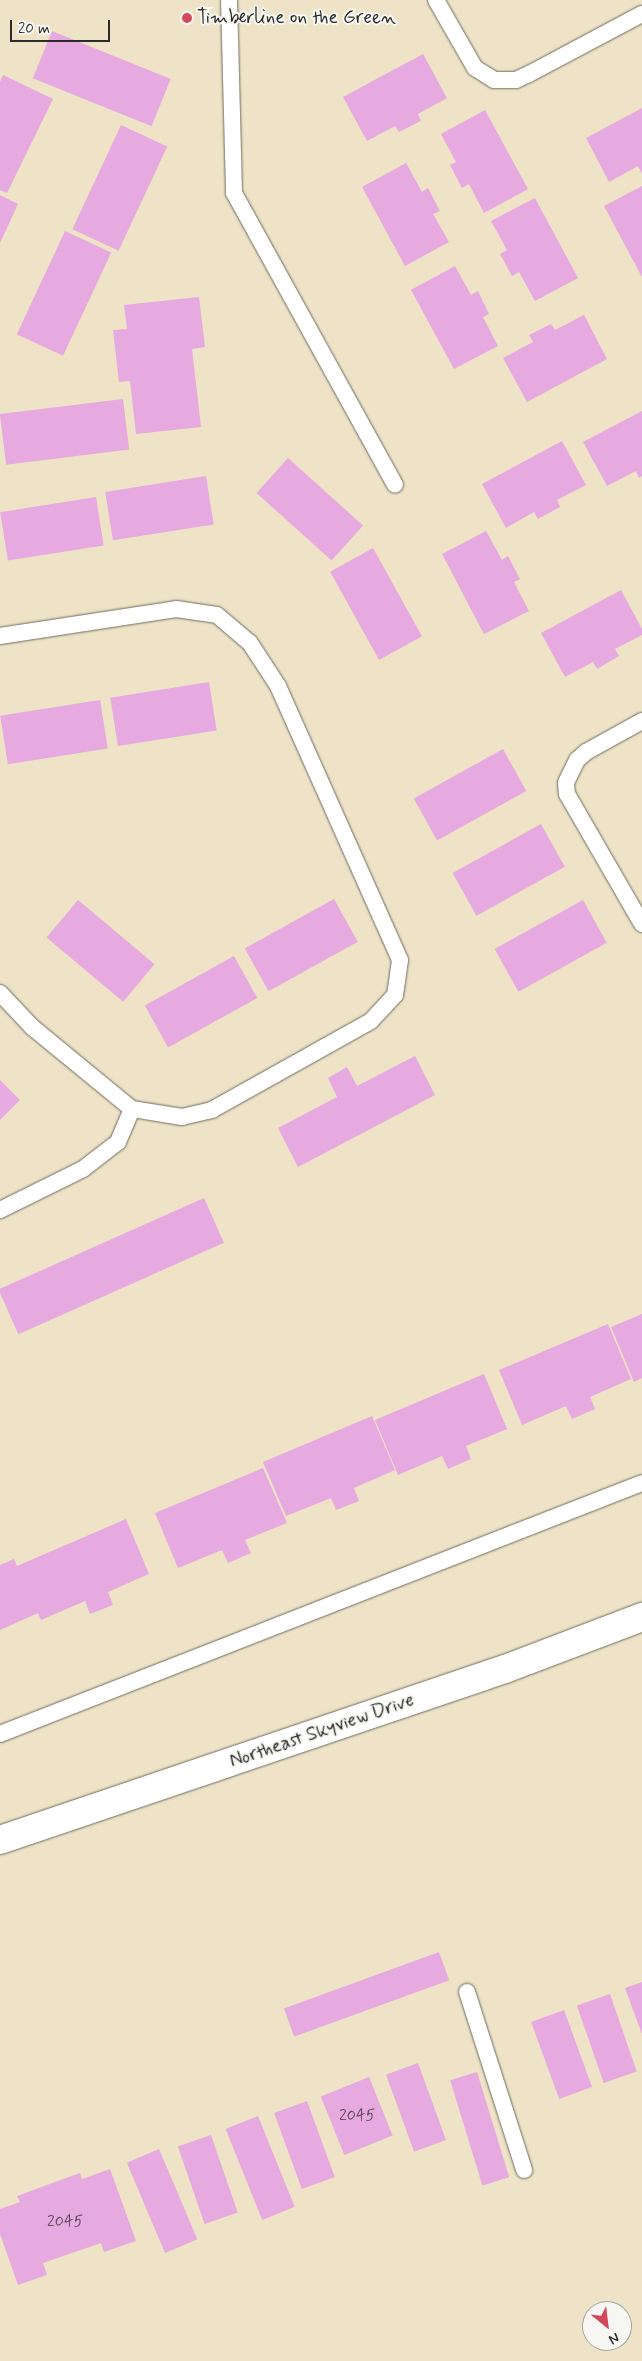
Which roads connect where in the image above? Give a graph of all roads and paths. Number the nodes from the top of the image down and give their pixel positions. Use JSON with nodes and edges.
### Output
{"nodes":[{"id":1,"x":229,"y":0,"type":"edge"},
{"id":2,"x":436,"y":0,"type":"edge"},
{"id":3,"x":642,"y":14,"type":"edge"},
{"id":4,"x":395,"y":485,"type":"dead end"},
{"id":5,"x":0,"y":636,"type":"edge"},
{"id":6,"x":642,"y":721,"type":"edge"},
{"id":7,"x":642,"y":924,"type":"edge"},
{"id":8,"x":0,"y":993,"type":"edge"},
{"id":9,"x":132,"y":1109,"type":"junction"},
{"id":10,"x":0,"y":1210,"type":"edge"},
{"id":11,"x":641,"y":1486,"type":"edge"},
{"id":12,"x":642,"y":1617,"type":"edge"},
{"id":13,"x":0,"y":1734,"type":"edge"},
{"id":14,"x":0,"y":1840,"type":"edge"},
{"id":15,"x":467,"y":1992,"type":"dead end"},
{"id":16,"x":524,"y":2170,"type":"dead end"}],
"edges":[{"from":1,"to":4,"type":"lane"},
{"from":2,"to":3,"type":"lane"},
{"from":5,"to":9,"type":"lane"},
{"from":6,"to":7,"type":"lane"},
{"from":8,"to":9,"type":"lane"},
{"from":9,"to":10,"type":"lane"},
{"from":11,"to":13,"type":"lane"},
{"from":12,"to":14,"type":"street","name":"Northeast Skyview Drive"},
{"from":15,"to":16,"type":"lane"}]}
